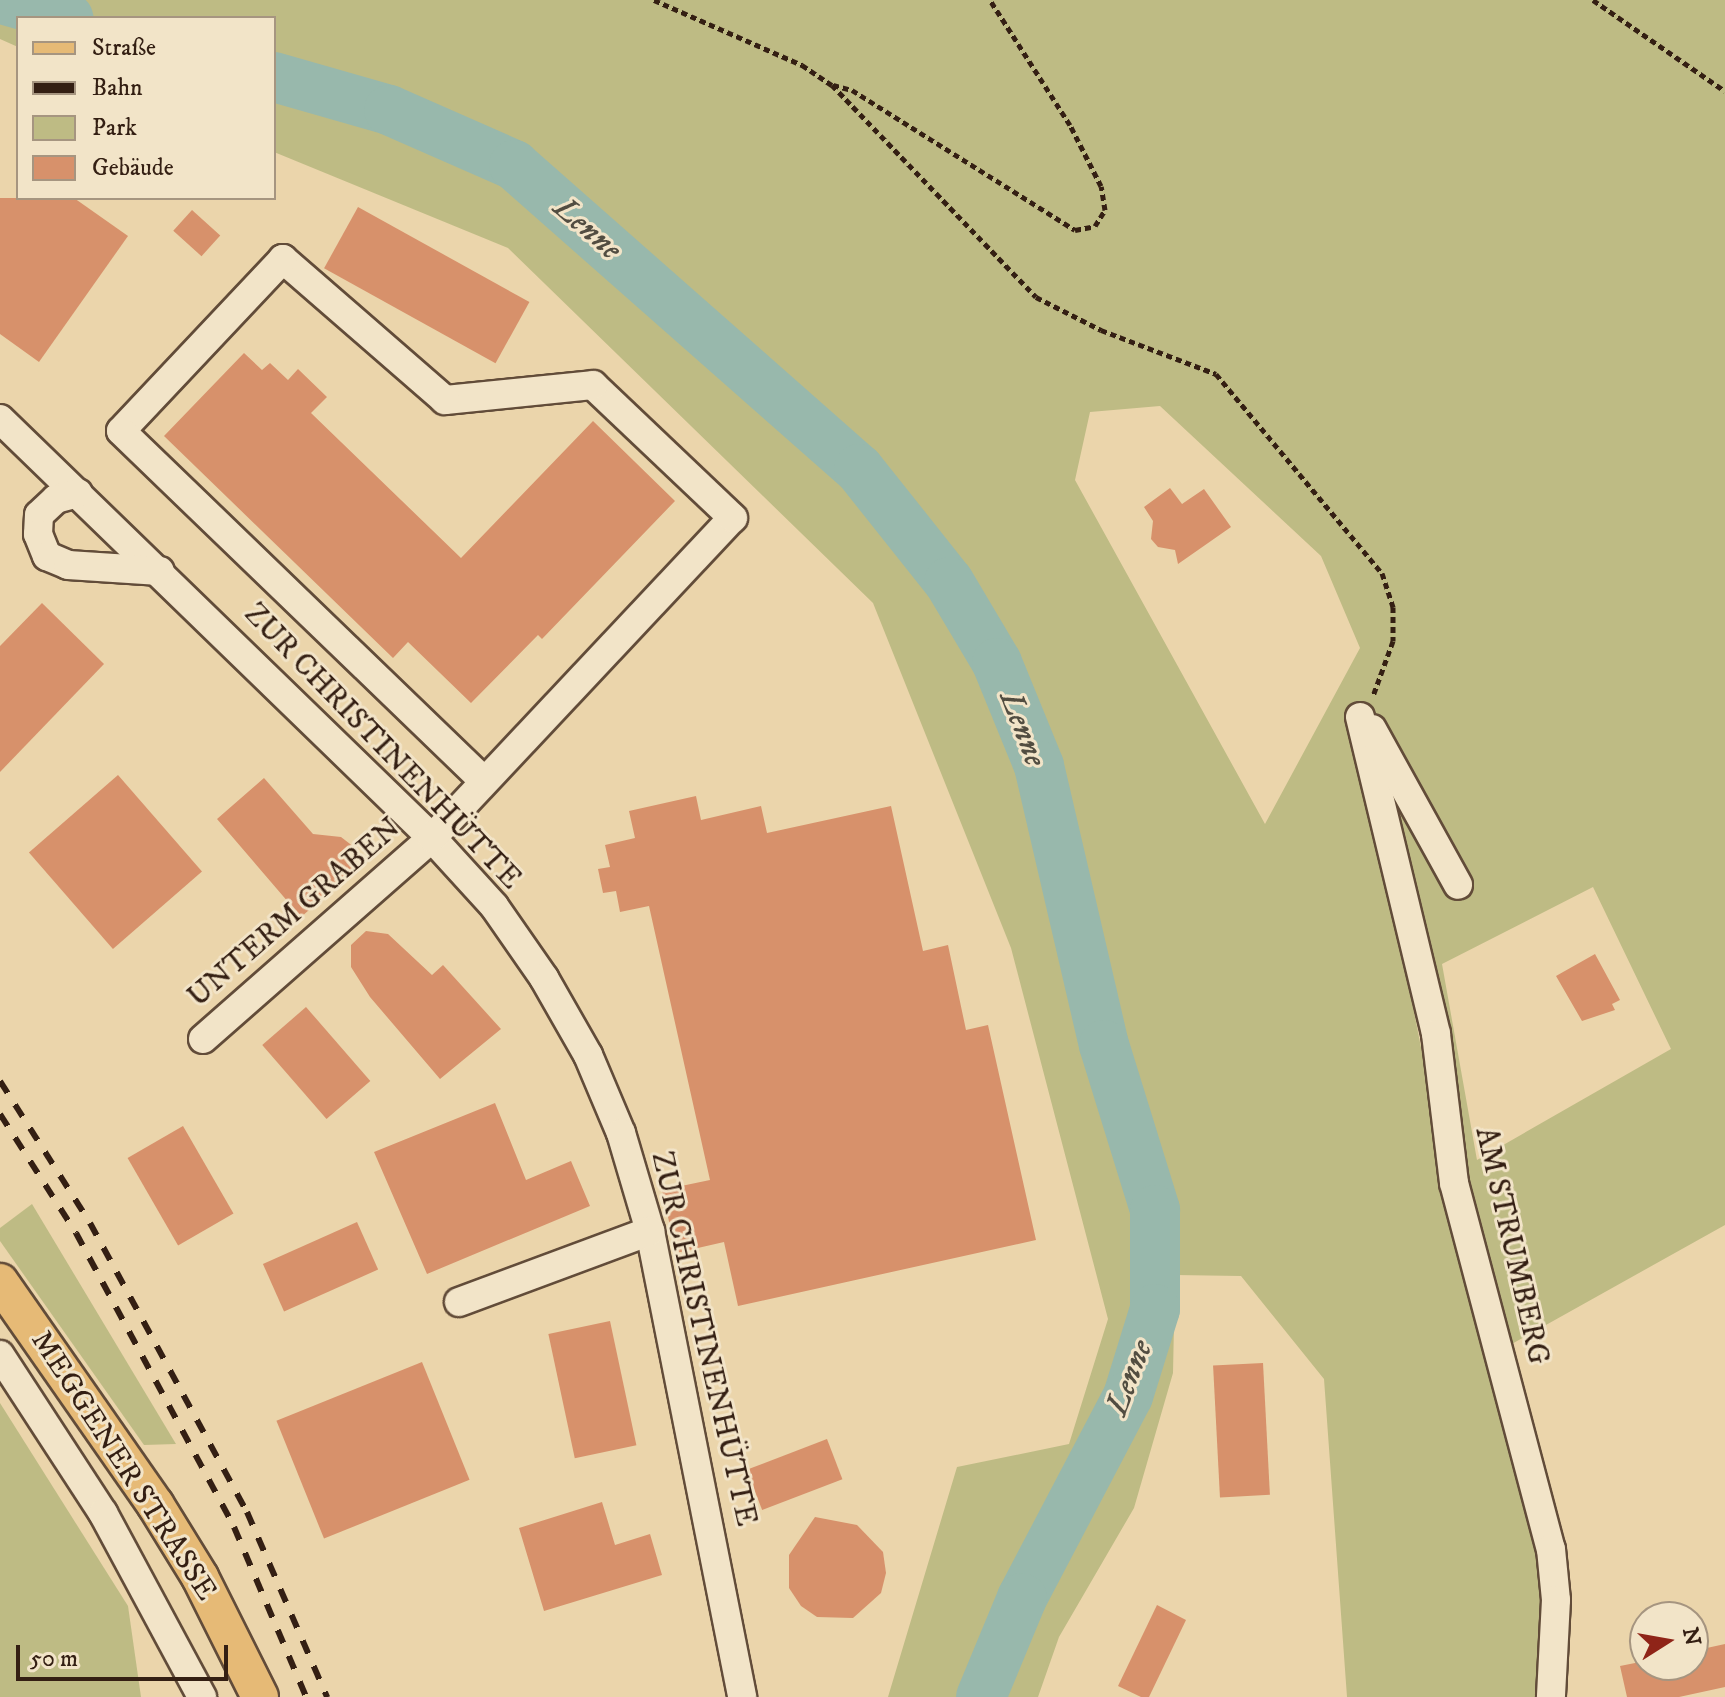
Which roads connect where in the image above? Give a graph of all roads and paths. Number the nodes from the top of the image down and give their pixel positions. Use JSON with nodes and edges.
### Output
{"nodes":[{"id":1,"x":654,"y":0,"type":"edge"},
{"id":2,"x":990,"y":0,"type":"edge"},
{"id":3,"x":1593,"y":0,"type":"edge"},
{"id":4,"x":832,"y":85,"type":"junction"},
{"id":5,"x":1725,"y":91,"type":"edge"},
{"id":6,"x":0,"y":419,"type":"edge"},
{"id":7,"x":78,"y":493,"type":"junction"},
{"id":8,"x":160,"y":571,"type":"junction"},
{"id":9,"x":1360,"y":717,"type":"junction"},
{"id":10,"x":484,"y":781,"type":"junction"},
{"id":11,"x":432,"y":838,"type":"junction"},
{"id":12,"x":1458,"y":885,"type":"dead end"},
{"id":13,"x":203,"y":1039,"type":"dead end"},
{"id":14,"x":650,"y":1231,"type":"junction"},
{"id":15,"x":0,"y":1282,"type":"edge"},
{"id":16,"x":459,"y":1302,"type":"dead end"},
{"id":17,"x":0,"y":1355,"type":"edge"},
{"id":18,"x":202,"y":1697,"type":"edge"},
{"id":19,"x":260,"y":1697,"type":"edge"},
{"id":20,"x":742,"y":1697,"type":"edge"},
{"id":21,"x":1551,"y":1697,"type":"edge"}],
"edges":[{"from":1,"to":4,"type":"path"},
{"from":2,"to":4,"type":"path"},
{"from":3,"to":5,"type":"path"},
{"from":4,"to":9,"type":"path"},
{"from":6,"to":7,"type":"street","name":"ZUR CHRISTINENHÜTTE"},
{"from":7,"to":8,"type":"street","name":"ZUR CHRISTINENHÜTTE"},
{"from":7,"to":8,"type":"street"},
{"from":8,"to":11,"type":"street","name":"ZUR CHRISTINENHÜTTE"},
{"from":9,"to":12,"type":"street"},
{"from":9,"to":21,"type":"street","name":"AM STRUMBERG"},
{"from":10,"to":10,"type":"street","name":"UNTERM GRABEN"},
{"from":10,"to":11,"type":"street","name":"UNTERM GRABEN"},
{"from":11,"to":13,"type":"street","name":"UNTERM GRABEN"},
{"from":11,"to":14,"type":"street","name":"ZUR CHRISTINENHÜTTE"},
{"from":14,"to":16,"type":"street"},
{"from":14,"to":20,"type":"street","name":"ZUR CHRISTINENHÜTTE"},
{"from":15,"to":19,"type":"main road","name":"MEGGENER STRASSE"},
{"from":17,"to":18,"type":"street"}]}
